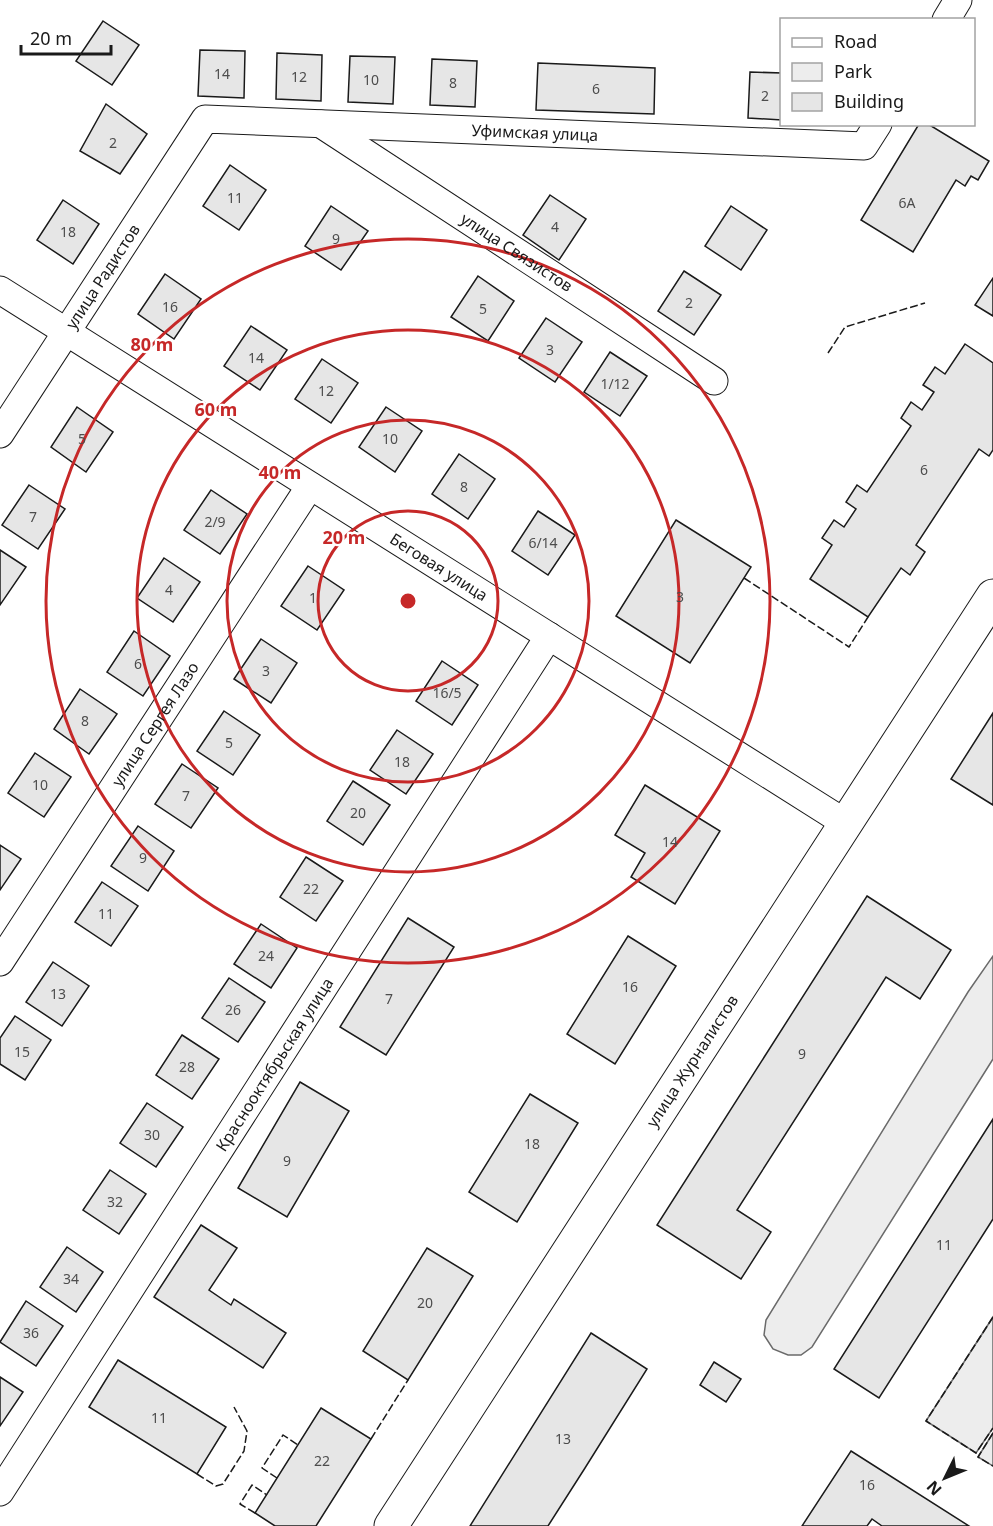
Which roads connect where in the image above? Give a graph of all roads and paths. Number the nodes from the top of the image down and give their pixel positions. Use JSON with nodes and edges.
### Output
{"nodes":[{"id":1,"x":958,"y":0,"type":"edge"},
{"id":2,"x":947,"y":18,"type":"edge"},
{"id":3,"x":205,"y":119,"type":"joint"},
{"id":4,"x":321,"y":124,"type":"junction"},
{"id":5,"x":871,"y":135,"type":"edge"},
{"id":6,"x":0,"y":290,"type":"edge"},
{"id":7,"x":67,"y":332,"type":"junction"},
{"id":8,"x":714,"y":381,"type":"dead end"},
{"id":9,"x":0,"y":434,"type":"edge"},
{"id":10,"x":310,"y":486,"type":"junction"},
{"id":11,"x":993,"y":596,"type":"edge"},
{"id":12,"x":549,"y":636,"type":"junction"},
{"id":13,"x":847,"y":824,"type":"junction"},
{"id":14,"x":0,"y":962,"type":"edge"},
{"id":15,"x":0,"y":1492,"type":"edge"},
{"id":16,"x":391,"y":1526,"type":"edge"}],
"edges":[{"from":1,"to":2,"type":"street"},
{"from":3,"to":4,"type":"street","name":"Уфимская улица"},
{"from":3,"to":7,"type":"street","name":"улица Радистов"},
{"from":4,"to":5,"type":"street","name":"Уфимская улица"},
{"from":4,"to":8,"type":"street","name":"улица Связистов"},
{"from":6,"to":7,"type":"street","name":"Беговая улица"},
{"from":7,"to":9,"type":"street","name":"улица Радистов"},
{"from":7,"to":10,"type":"street","name":"Беговая улица"},
{"from":10,"to":12,"type":"street","name":"Беговая улица"},
{"from":10,"to":14,"type":"street","name":"улица Сергея Лазо"},
{"from":11,"to":13,"type":"street","name":"улица Журналистов"},
{"from":12,"to":13,"type":"street","name":"Беговая улица"},
{"from":12,"to":15,"type":"street","name":"Краснооктябрьская улица"},
{"from":13,"to":16,"type":"street","name":"улица Журналистов"}]}
